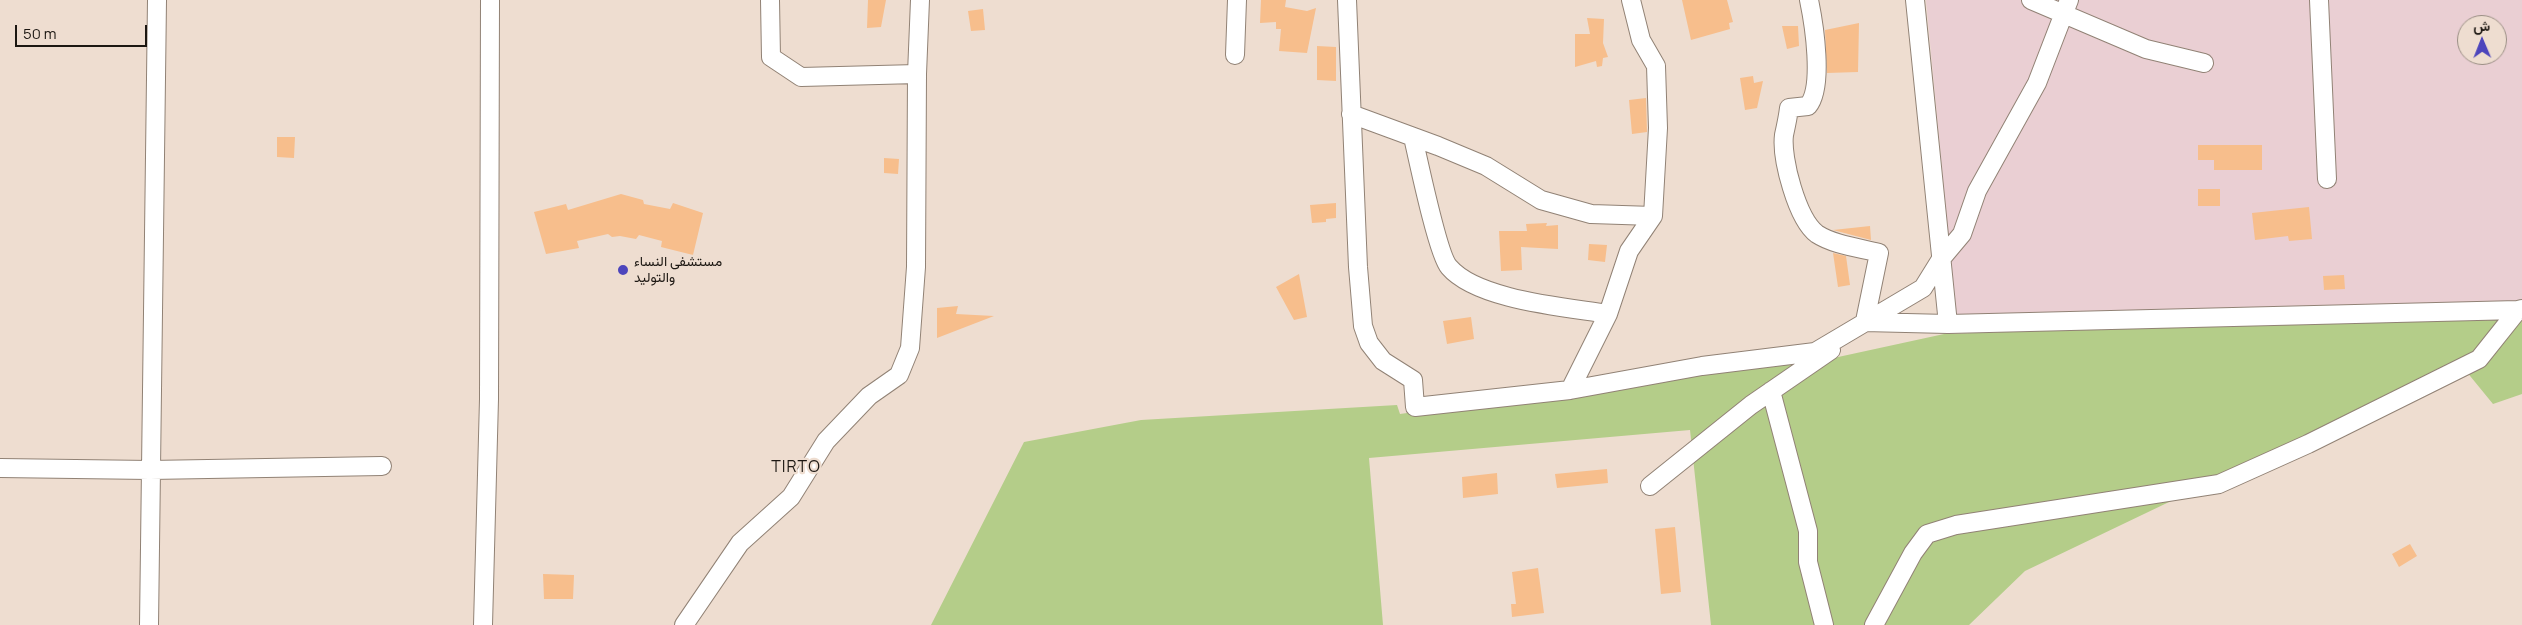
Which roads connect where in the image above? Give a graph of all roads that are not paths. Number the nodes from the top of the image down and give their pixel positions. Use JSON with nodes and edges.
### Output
{"nodes":[{"id":1,"x":157,"y":0,"type":"edge"},
{"id":2,"x":490,"y":0,"type":"edge"},
{"id":3,"x":770,"y":0,"type":"edge"},
{"id":4,"x":920,"y":0,"type":"edge"},
{"id":5,"x":1237,"y":0,"type":"edge"},
{"id":6,"x":1348,"y":0,"type":"edge"},
{"id":7,"x":1631,"y":0,"type":"edge"},
{"id":8,"x":1809,"y":0,"type":"edge"},
{"id":9,"x":1915,"y":0,"type":"edge"},
{"id":10,"x":2032,"y":0,"type":"edge"},
{"id":11,"x":2319,"y":0,"type":"edge"},
{"id":12,"x":2067,"y":7,"type":"edge"},
{"id":13,"x":1235,"y":55,"type":"dead end"},
{"id":14,"x":2204,"y":63,"type":"dead end"},
{"id":15,"x":916,"y":74,"type":"junction"},
{"id":16,"x":1351,"y":114,"type":"junction"},
{"id":17,"x":1413,"y":138,"type":"junction"},
{"id":18,"x":2328,"y":179,"type":"dead end"},
{"id":19,"x":1653,"y":216,"type":"junction"},
{"id":20,"x":1941,"y":260,"type":"junction"},
{"id":21,"x":2520,"y":309,"type":"edge"},
{"id":22,"x":1608,"y":314,"type":"junction"},
{"id":23,"x":1865,"y":321,"type":"junction"},
{"id":24,"x":1948,"y":324,"type":"junction"},
{"id":25,"x":1570,"y":390,"type":"junction"},
{"id":26,"x":1771,"y":391,"type":"junction"},
{"id":27,"x":382,"y":466,"type":"dead end"},
{"id":28,"x":0,"y":468,"type":"edge"},
{"id":29,"x":150,"y":470,"type":"junction"},
{"id":30,"x":1650,"y":486,"type":"dead end"},
{"id":31,"x":149,"y":625,"type":"edge"},
{"id":32,"x":483,"y":625,"type":"edge"},
{"id":33,"x":684,"y":625,"type":"edge"},
{"id":34,"x":1824,"y":625,"type":"edge"},
{"id":35,"x":1874,"y":625,"type":"edge"}],
"edges":[{"from":1,"to":29,"type":"street"},
{"from":2,"to":32,"type":"street"},
{"from":3,"to":15,"type":"street"},
{"from":4,"to":15,"type":"street"},
{"from":5,"to":13,"type":"street"},
{"from":6,"to":16,"type":"street"},
{"from":7,"to":19,"type":"street"},
{"from":8,"to":23,"type":"street"},
{"from":9,"to":20,"type":"street"},
{"from":10,"to":12,"type":"street"},
{"from":11,"to":18,"type":"street"},
{"from":12,"to":14,"type":"street"},
{"from":12,"to":20,"type":"street"},
{"from":15,"to":33,"type":"street"},
{"from":16,"to":17,"type":"street"},
{"from":16,"to":25,"type":"street"},
{"from":17,"to":19,"type":"street"},
{"from":17,"to":22,"type":"street"},
{"from":19,"to":22,"type":"street"},
{"from":20,"to":23,"type":"street"},
{"from":20,"to":24,"type":"street"},
{"from":21,"to":24,"type":"street"},
{"from":21,"to":35,"type":"street"},
{"from":22,"to":25,"type":"street"},
{"from":23,"to":24,"type":"street"},
{"from":23,"to":25,"type":"street"},
{"from":23,"to":26,"type":"street"},
{"from":26,"to":30,"type":"street"},
{"from":26,"to":34,"type":"street"},
{"from":27,"to":29,"type":"street"},
{"from":28,"to":29,"type":"street"},
{"from":29,"to":31,"type":"street"}]}
